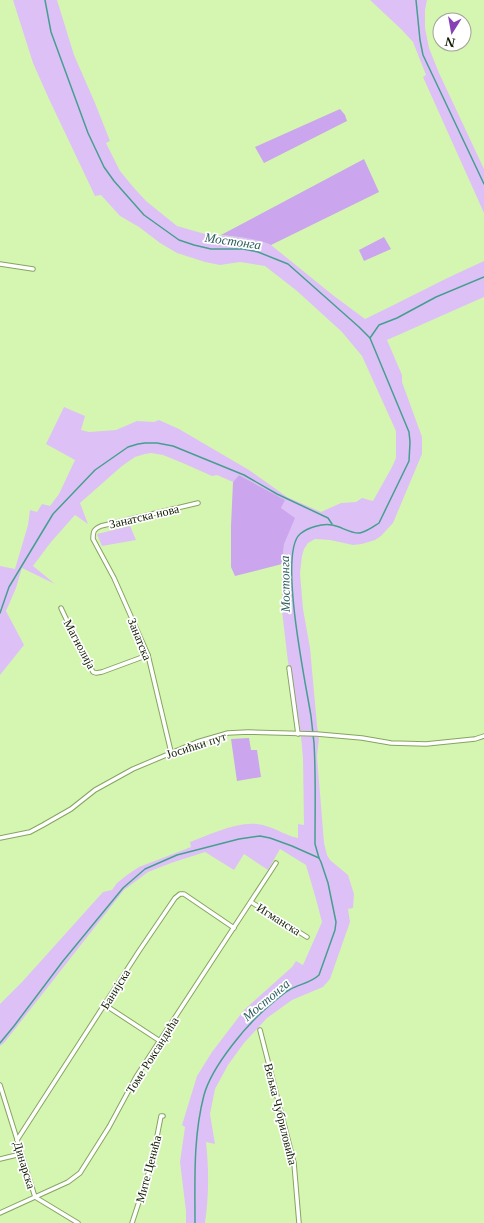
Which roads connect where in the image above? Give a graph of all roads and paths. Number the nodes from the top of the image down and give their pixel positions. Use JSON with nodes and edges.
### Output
{"nodes":[{"id":1,"x":0,"y":264,"type":"edge"},
{"id":2,"x":33,"y":269,"type":"dead end"},
{"id":3,"x":198,"y":503,"type":"dead end"},
{"id":4,"x":93,"y":532,"type":"joint"},
{"id":5,"x":61,"y":608,"type":"dead end"},
{"id":6,"x":148,"y":655,"type":"junction"},
{"id":7,"x":289,"y":668,"type":"dead end"},
{"id":8,"x":300,"y":734,"type":"junction"},
{"id":9,"x":484,"y":736,"type":"edge"},
{"id":10,"x":171,"y":752,"type":"junction"},
{"id":11,"x":0,"y":838,"type":"edge"},
{"id":12,"x":276,"y":863,"type":"dead end"},
{"id":13,"x":251,"y":902,"type":"junction"},
{"id":14,"x":234,"y":928,"type":"junction"},
{"id":15,"x":307,"y":937,"type":"dead end"},
{"id":16,"x":105,"y":1005,"type":"junction"},
{"id":17,"x":260,"y":1030,"type":"dead end"},
{"id":18,"x":160,"y":1041,"type":"junction"},
{"id":19,"x":0,"y":1084,"type":"edge"},
{"id":20,"x":164,"y":1116,"type":"dead end"},
{"id":21,"x":18,"y":1140,"type":"junction"},
{"id":22,"x":21,"y":1154,"type":"junction"},
{"id":23,"x":0,"y":1159,"type":"edge"},
{"id":24,"x":35,"y":1197,"type":"junction"},
{"id":25,"x":0,"y":1213,"type":"edge"},
{"id":26,"x":76,"y":1222,"type":"edge"},
{"id":27,"x":132,"y":1223,"type":"edge"},
{"id":28,"x":299,"y":1223,"type":"edge"}],
"edges":[{"from":1,"to":2,"type":"street"},
{"from":3,"to":4,"type":"street","name":"Занатска нова"},
{"from":4,"to":6,"type":"street","name":"Занатска"},
{"from":5,"to":6,"type":"street","name":"Магнолија"},
{"from":6,"to":10,"type":"street","name":"Занатска"},
{"from":7,"to":8,"type":"street"},
{"from":8,"to":9,"type":"street","name":"Јосићки пут"},
{"from":8,"to":10,"type":"street","name":"Јосићки пут"},
{"from":10,"to":11,"type":"street","name":"Јосићки пут"},
{"from":12,"to":13,"type":"street","name":"Томе Роксандића"},
{"from":13,"to":14,"type":"street","name":"Томе Роксандића"},
{"from":13,"to":15,"type":"street","name":"Игманска"},
{"from":14,"to":16,"type":"street","name":"Банијска"},
{"from":14,"to":18,"type":"street","name":"Томе Роксандића"},
{"from":16,"to":18,"type":"street"},
{"from":16,"to":21,"type":"street","name":"Банијска"},
{"from":17,"to":28,"type":"street","name":"Вељка Чубриловића"},
{"from":18,"to":24,"type":"street","name":"Томе Роксандића"},
{"from":19,"to":21,"type":"street","name":"Динарска"},
{"from":20,"to":27,"type":"street","name":"Мите Ценића"},
{"from":21,"to":22,"type":"street","name":"Динарска"},
{"from":22,"to":23,"type":"street"},
{"from":22,"to":24,"type":"street","name":"Динарска"},
{"from":24,"to":25,"type":"street","name":"Томе Роксандића"},
{"from":24,"to":26,"type":"street","name":"Динарска"}]}
